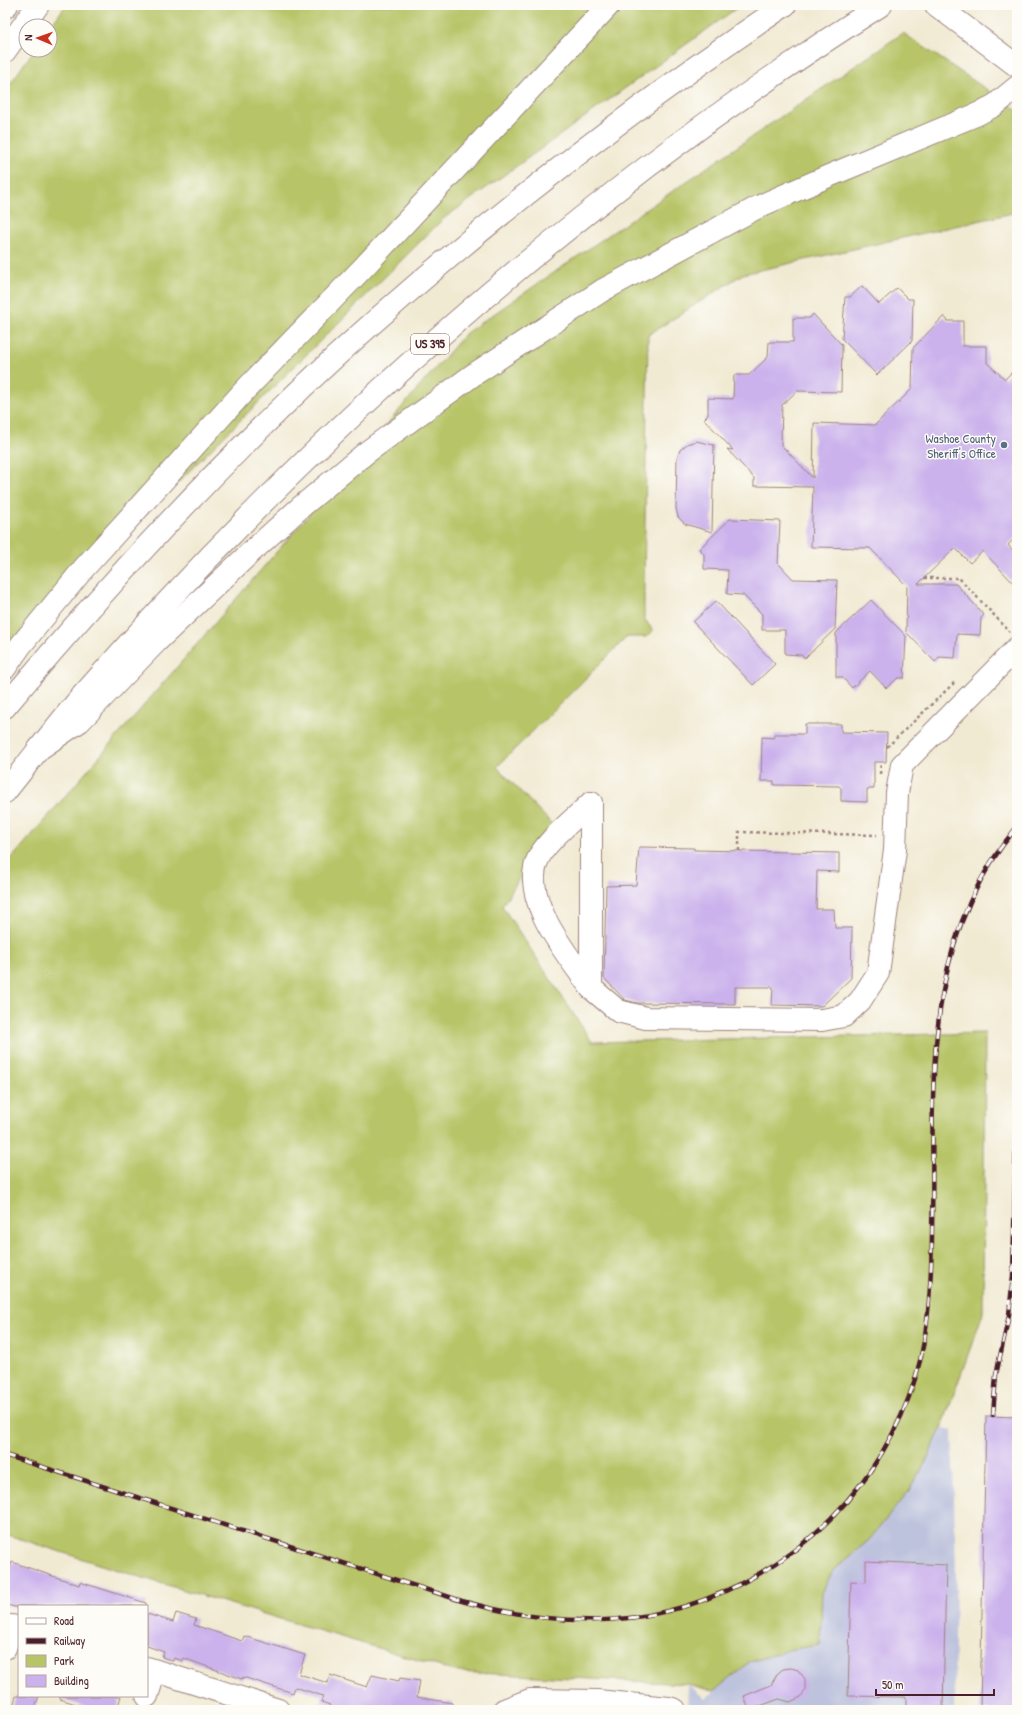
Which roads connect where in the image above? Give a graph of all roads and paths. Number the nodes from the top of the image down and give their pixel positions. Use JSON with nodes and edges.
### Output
{"nodes":[{"id":1,"x":38,"y":5,"type":"edge"},
{"id":2,"x":442,"y":5,"type":"edge"},
{"id":3,"x":609,"y":5,"type":"edge"},
{"id":4,"x":785,"y":5,"type":"edge"},
{"id":5,"x":881,"y":5,"type":"edge"},
{"id":6,"x":940,"y":8,"type":"edge"},
{"id":7,"x":447,"y":9,"type":"dead end"},
{"id":8,"x":8,"y":42,"type":"edge"},
{"id":9,"x":1017,"y":66,"type":"edge"},
{"id":10,"x":1017,"y":87,"type":"edge"},
{"id":11,"x":924,"y":578,"type":"dead end"},
{"id":12,"x":1010,"y":642,"type":"edge"},
{"id":13,"x":5,"y":668,"type":"edge"},
{"id":14,"x":959,"y":678,"type":"dead end"},
{"id":15,"x":5,"y":707,"type":"edge"},
{"id":16,"x":887,"y":747,"type":"dead end"},
{"id":17,"x":39,"y":749,"type":"junction"},
{"id":18,"x":880,"y":762,"type":"dead end"},
{"id":19,"x":880,"y":776,"type":"dead end"},
{"id":20,"x":5,"y":792,"type":"edge"},
{"id":21,"x":878,"y":827,"type":"dead end"},
{"id":22,"x":739,"y":851,"type":"dead end"},
{"id":23,"x":591,"y":988,"type":"junction"},
{"id":24,"x":12,"y":1626,"type":"edge"},
{"id":25,"x":5,"y":1648,"type":"edge"},
{"id":26,"x":151,"y":1670,"type":"edge"},
{"id":27,"x":148,"y":1690,"type":"edge"},
{"id":28,"x":147,"y":1697,"type":"edge"},
{"id":29,"x":565,"y":1705,"type":"edge"},
{"id":30,"x":507,"y":1709,"type":"edge"},
{"id":31,"x":142,"y":1710,"type":"edge"},
{"id":32,"x":278,"y":1710,"type":"edge"},
{"id":33,"x":675,"y":1710,"type":"edge"}],
"edges":[{"from":1,"to":8,"type":"main road"},
{"from":2,"to":7,"type":"path"},
{"from":3,"to":13,"type":"main road"},
{"from":4,"to":15,"type":"main road"},
{"from":5,"to":17,"type":"main road","number":"US 395"},
{"from":6,"to":9,"type":"main road"},
{"from":10,"to":17,"type":"main road"},
{"from":11,"to":12,"type":"path"},
{"from":12,"to":23,"type":"main road"},
{"from":14,"to":16,"type":"path"},
{"from":17,"to":20,"type":"main road","number":"US 395"},
{"from":18,"to":19,"type":"path"},
{"from":21,"to":22,"type":"path"},
{"from":23,"to":23,"type":"main road"},
{"from":24,"to":25,"type":"main road"},
{"from":26,"to":27,"type":"main road"},
{"from":26,"to":32,"type":"main road"},
{"from":28,"to":31,"type":"main road"},
{"from":29,"to":30,"type":"main road"},
{"from":29,"to":33,"type":"main road"}]}
